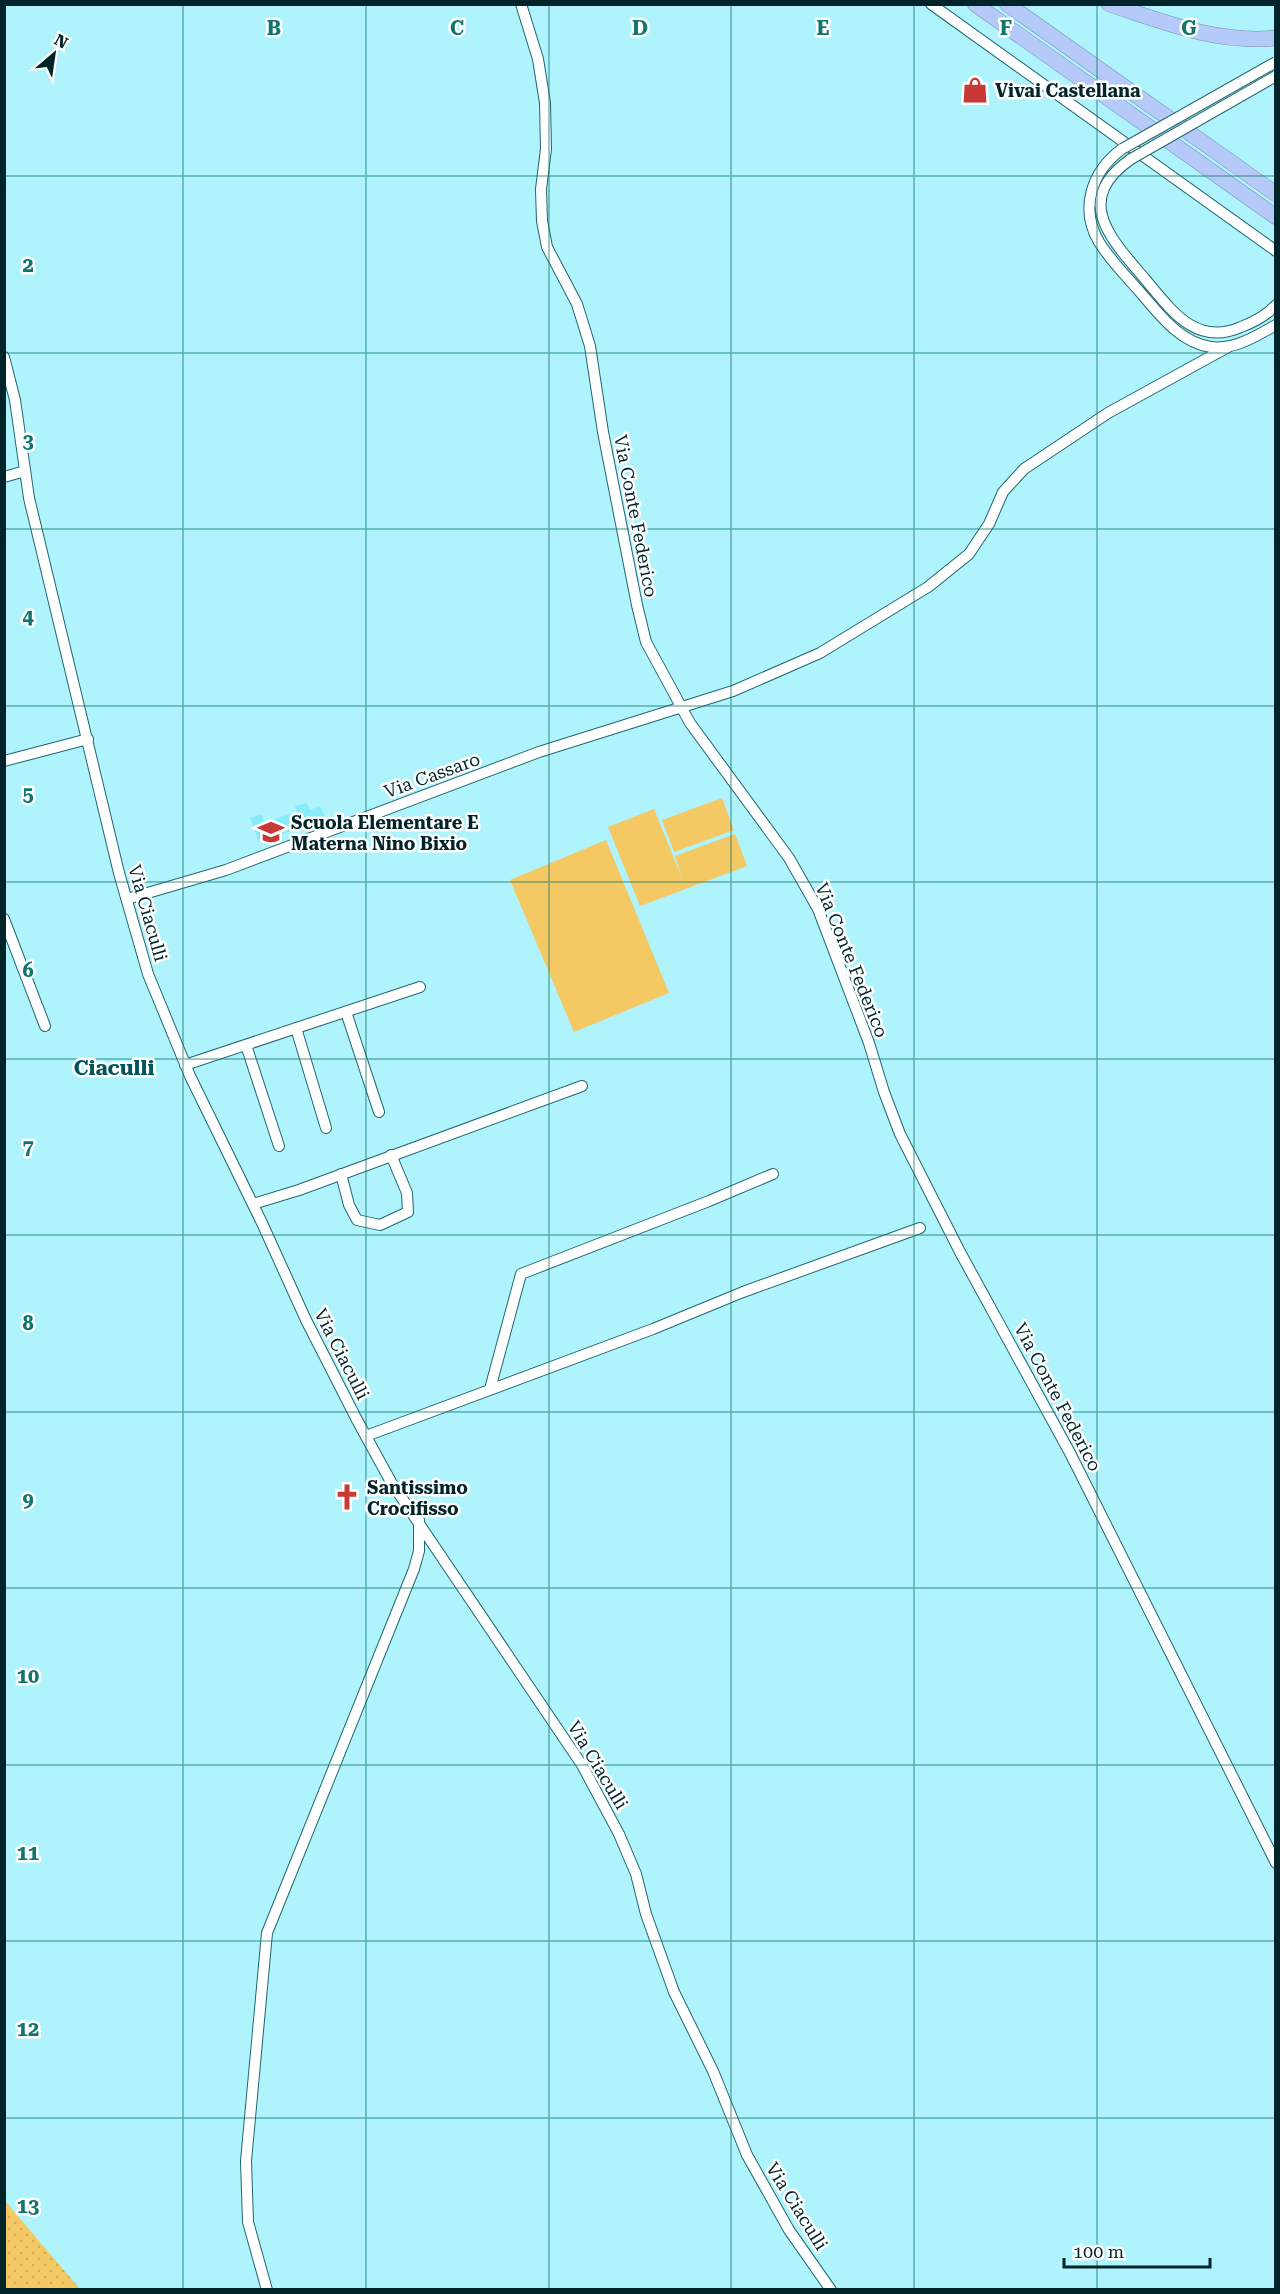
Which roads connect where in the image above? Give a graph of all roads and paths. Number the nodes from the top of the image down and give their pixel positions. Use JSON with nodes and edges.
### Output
{"nodes":[{"id":1,"x":521,"y":4,"type":"edge"},
{"id":2,"x":931,"y":4,"type":"edge"},
{"id":3,"x":975,"y":4,"type":"edge"},
{"id":4,"x":1007,"y":4,"type":"edge"},
{"id":5,"x":1108,"y":4,"type":"edge"},
{"id":6,"x":1275,"y":38,"type":"edge"},
{"id":7,"x":1275,"y":62,"type":"edge"},
{"id":8,"x":1275,"y":76,"type":"edge"},
{"id":9,"x":1275,"y":194,"type":"edge"},
{"id":10,"x":1275,"y":217,"type":"edge"},
{"id":11,"x":1275,"y":251,"type":"edge"},
{"id":12,"x":1275,"y":305,"type":"edge"},
{"id":13,"x":1275,"y":325,"type":"edge"},
{"id":14,"x":1228,"y":347,"type":"junction"},
{"id":15,"x":4,"y":357,"type":"edge"},
{"id":16,"x":25,"y":471,"type":"junction"},
{"id":17,"x":4,"y":477,"type":"edge"},
{"id":18,"x":681,"y":707,"type":"junction"},
{"id":19,"x":88,"y":739,"type":"junction"},
{"id":20,"x":4,"y":761,"type":"edge"},
{"id":21,"x":127,"y":899,"type":"junction"},
{"id":22,"x":4,"y":919,"type":"edge"},
{"id":23,"x":420,"y":987,"type":"dead end"},
{"id":24,"x":346,"y":1012,"type":"junction"},
{"id":25,"x":45,"y":1026,"type":"dead end"},
{"id":26,"x":296,"y":1028,"type":"junction"},
{"id":27,"x":246,"y":1045,"type":"junction"},
{"id":28,"x":185,"y":1065,"type":"junction"},
{"id":29,"x":582,"y":1086,"type":"dead end"},
{"id":30,"x":379,"y":1112,"type":"dead end"},
{"id":31,"x":326,"y":1128,"type":"dead end"},
{"id":32,"x":279,"y":1146,"type":"dead end"},
{"id":33,"x":391,"y":1155,"type":"junction"},
{"id":34,"x":341,"y":1174,"type":"junction"},
{"id":35,"x":772,"y":1174,"type":"dead end"},
{"id":36,"x":253,"y":1204,"type":"junction"},
{"id":37,"x":920,"y":1228,"type":"dead end"},
{"id":38,"x":490,"y":1389,"type":"junction"},
{"id":39,"x":366,"y":1436,"type":"junction"},
{"id":40,"x":419,"y":1520,"type":"junction"},
{"id":41,"x":1275,"y":1863,"type":"edge"},
{"id":42,"x":267,"y":2289,"type":"edge"},
{"id":43,"x":831,"y":2289,"type":"edge"}],
"edges":[{"from":1,"to":18,"type":"street","name":"Via Conte Federico"},
{"from":2,"to":11,"type":"street"},
{"from":3,"to":10,"type":"highway"},
{"from":4,"to":9,"type":"highway"},
{"from":5,"to":6,"type":"highway"},
{"from":7,"to":14,"type":"street","bridge":true},
{"from":8,"to":12,"type":"street","bridge":true},
{"from":13,"to":14,"type":"street","name":"Via Cassaro"},
{"from":14,"to":18,"type":"street","name":"Via Cassaro"},
{"from":15,"to":16,"type":"street","name":"Via Ciaculli"},
{"from":16,"to":17,"type":"street"},
{"from":16,"to":19,"type":"street","name":"Via Ciaculli"},
{"from":18,"to":21,"type":"street","name":"Via Cassaro"},
{"from":18,"to":41,"type":"street","name":"Via Conte Federico"},
{"from":19,"to":20,"type":"street"},
{"from":19,"to":21,"type":"street","name":"Via Ciaculli"},
{"from":21,"to":28,"type":"street","name":"Via Ciaculli"},
{"from":22,"to":25,"type":"street"},
{"from":23,"to":24,"type":"street"},
{"from":24,"to":26,"type":"street"},
{"from":24,"to":30,"type":"street"},
{"from":26,"to":27,"type":"street"},
{"from":26,"to":31,"type":"street"},
{"from":27,"to":28,"type":"street"},
{"from":27,"to":32,"type":"street"},
{"from":28,"to":36,"type":"street","name":"Via Ciaculli"},
{"from":29,"to":33,"type":"street"},
{"from":33,"to":34,"type":"street"},
{"from":33,"to":34,"type":"street"},
{"from":34,"to":36,"type":"street"},
{"from":35,"to":38,"type":"street"},
{"from":36,"to":39,"type":"street","name":"Via Ciaculli"},
{"from":37,"to":38,"type":"street"},
{"from":38,"to":39,"type":"street"},
{"from":39,"to":40,"type":"street","name":"Via Ciaculli"},
{"from":40,"to":42,"type":"street"},
{"from":40,"to":43,"type":"street","name":"Via Ciaculli"}]}
